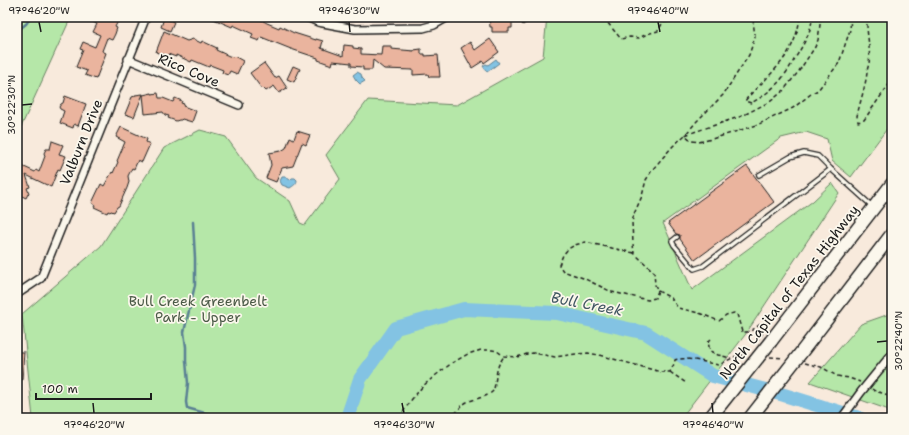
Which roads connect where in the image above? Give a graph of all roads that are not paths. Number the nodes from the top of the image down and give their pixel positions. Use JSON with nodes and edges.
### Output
{"nodes":[{"id":1,"x":146,"y":17,"type":"edge"},
{"id":2,"x":307,"y":17,"type":"edge"},
{"id":3,"x":448,"y":17,"type":"edge"},
{"id":4,"x":128,"y":59,"type":"junction"},
{"id":5,"x":239,"y":105,"type":"dead end"},
{"id":6,"x":831,"y":169,"type":"junction"},
{"id":7,"x":759,"y":175,"type":"dead end"},
{"id":8,"x":892,"y":184,"type":"edge"},
{"id":9,"x":874,"y":208,"type":"junction"},
{"id":10,"x":892,"y":234,"type":"edge"},
{"id":11,"x":677,"y":237,"type":"dead end"},
{"id":12,"x":17,"y":294,"type":"edge"},
{"id":13,"x":892,"y":354,"type":"edge"},
{"id":14,"x":714,"y":413,"type":"edge"},
{"id":15,"x":750,"y":418,"type":"edge"},
{"id":16,"x":842,"y":418,"type":"edge"}],
"edges":[{"from":1,"to":4,"type":"street","name":"Valburn Drive"},
{"from":2,"to":3,"type":"street"},
{"from":4,"to":5,"type":"street","name":"Rico Cove"},
{"from":4,"to":12,"type":"street","name":"Valburn Drive"},
{"from":6,"to":7,"type":"lane"},
{"from":6,"to":9,"type":"lane"},
{"from":6,"to":11,"type":"lane"},
{"from":8,"to":9,"type":"highway","name":"North Capital of Texas Highway"},
{"from":9,"to":14,"type":"highway","name":"North Capital of Texas Highway","bridge":true},
{"from":10,"to":15,"type":"highway","bridge":true},
{"from":13,"to":16,"type":"street"}]}
